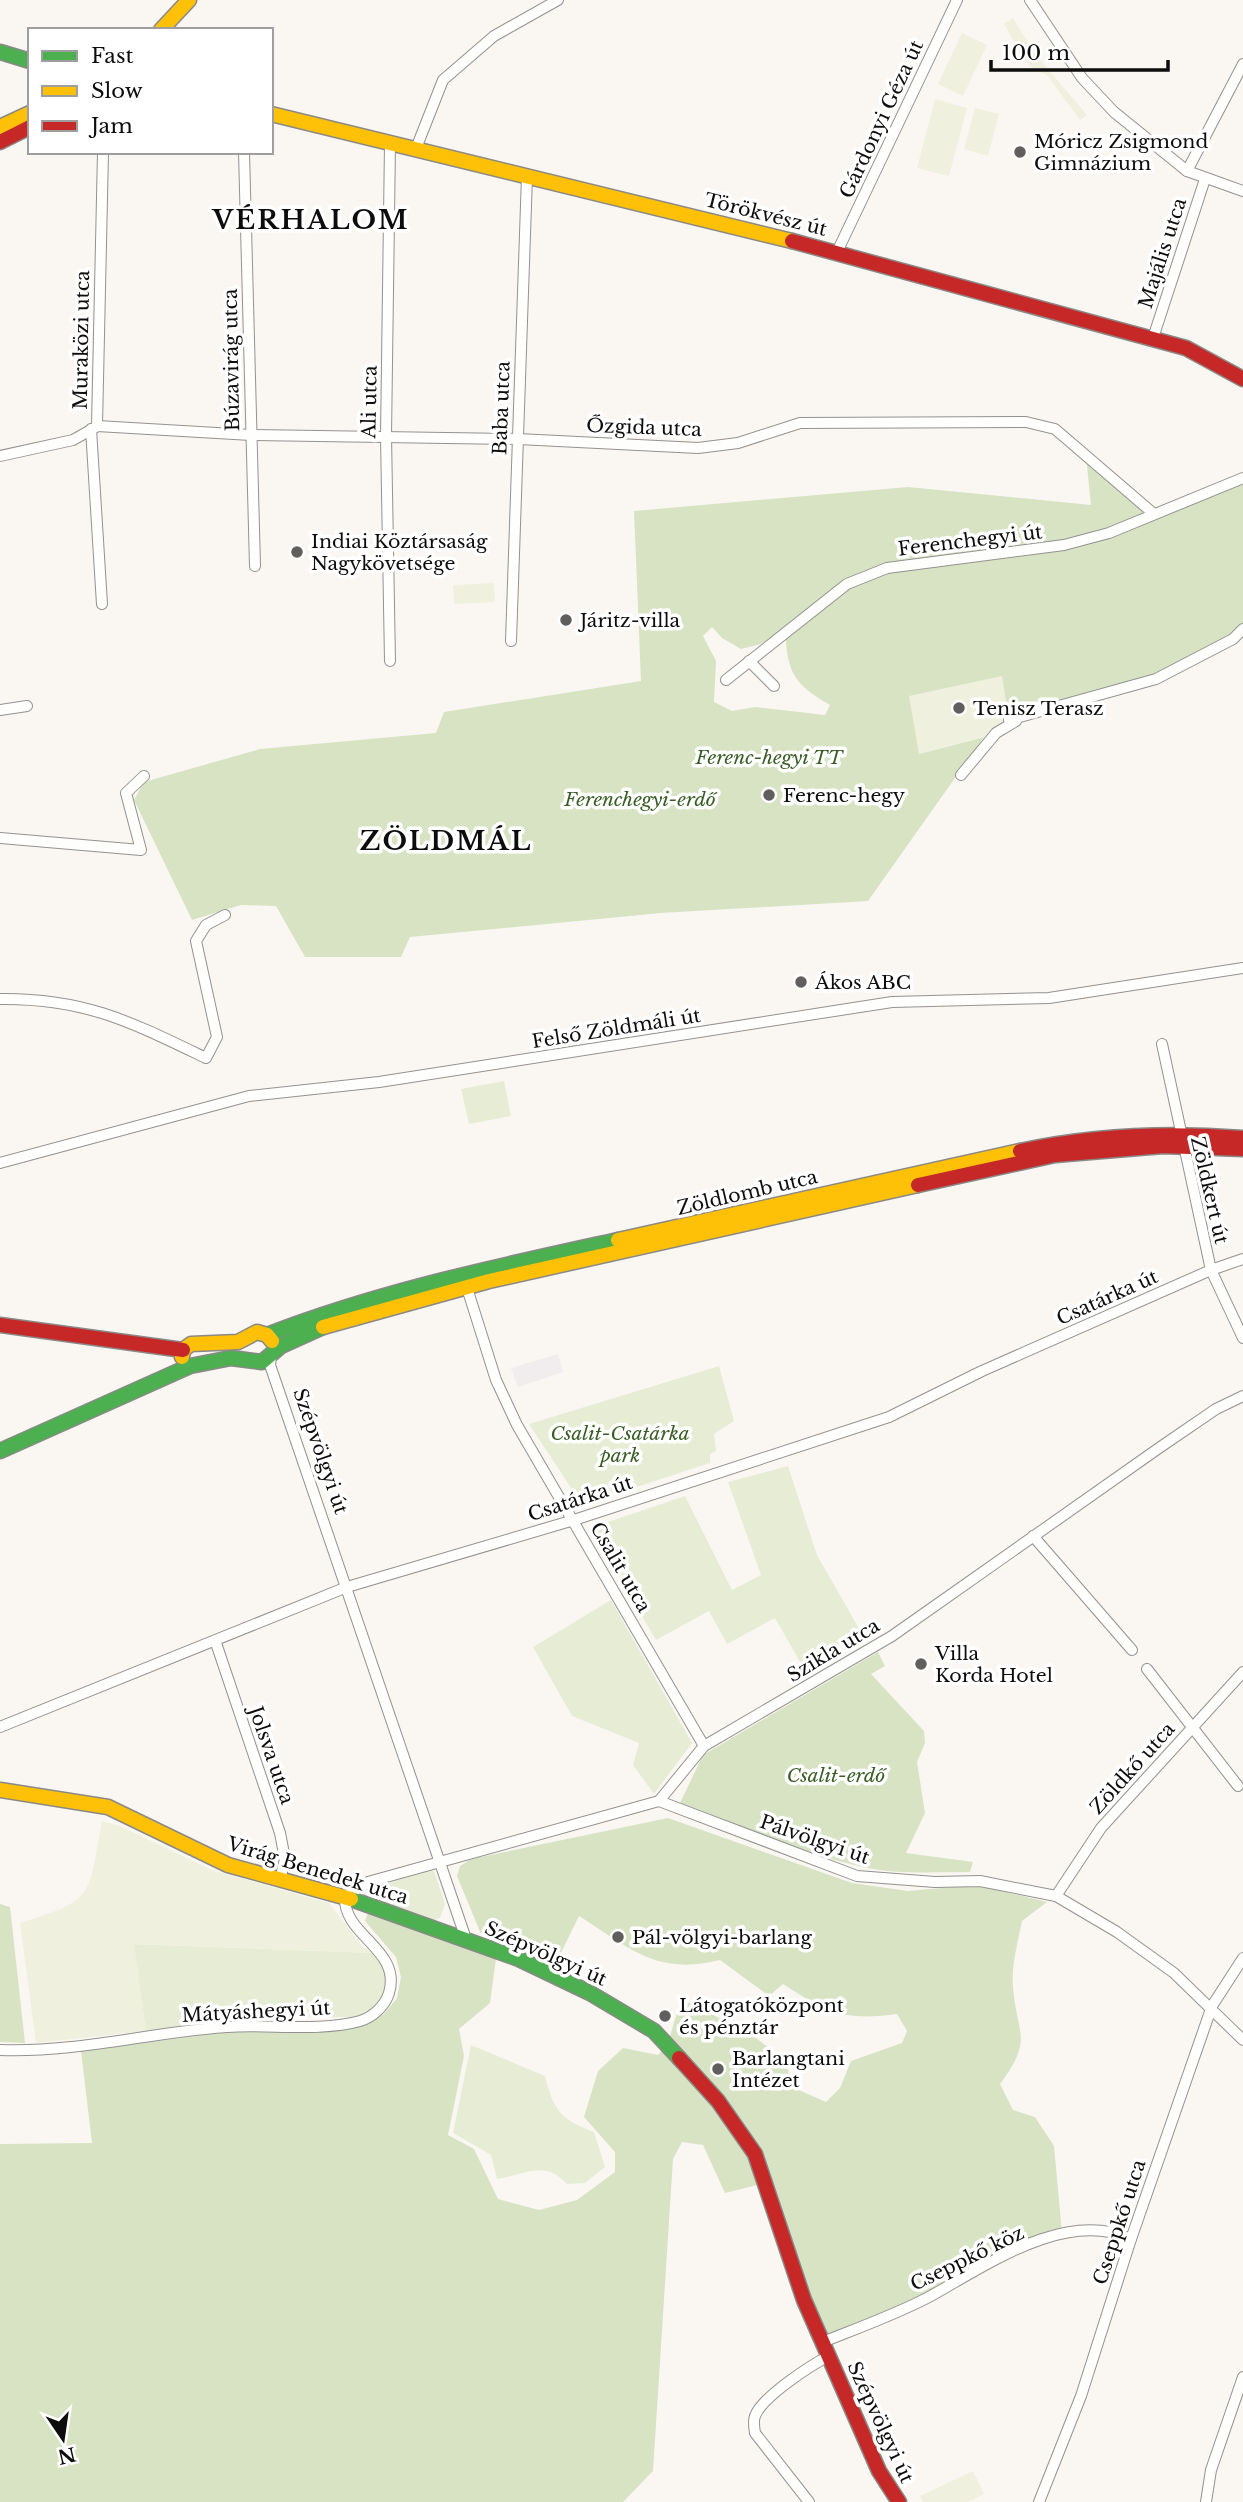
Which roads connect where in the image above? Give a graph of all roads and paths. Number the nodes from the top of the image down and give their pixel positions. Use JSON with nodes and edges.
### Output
{"nodes":[{"id":1,"x":190,"y":0,"type":"edge"},
{"id":2,"x":558,"y":0,"type":"edge"},
{"id":3,"x":957,"y":0,"type":"edge"},
{"id":4,"x":1030,"y":0,"type":"edge"},
{"id":5,"x":163,"y":28,"type":"edge"},
{"id":6,"x":7,"y":54,"type":"edge"},
{"id":7,"x":28,"y":60,"type":"edge"},
{"id":8,"x":1243,"y":64,"type":"edge"},
{"id":9,"x":28,"y":67,"type":"edge"},
{"id":10,"x":28,"y":114,"type":"edge"},
{"id":11,"x":273,"y":115,"type":"edge"},
{"id":12,"x":0,"y":127,"type":"edge"},
{"id":13,"x":28,"y":128,"type":"edge"},
{"id":14,"x":0,"y":142,"type":"edge"},
{"id":15,"x":390,"y":144,"type":"junction"},
{"id":16,"x":415,"y":150,"type":"junction"},
{"id":17,"x":103,"y":154,"type":"edge"},
{"id":18,"x":244,"y":154,"type":"edge"},
{"id":19,"x":1187,"y":171,"type":"junction"},
{"id":20,"x":527,"y":177,"type":"junction"},
{"id":21,"x":1205,"y":179,"type":"junction"},
{"id":22,"x":1243,"y":191,"type":"edge"},
{"id":23,"x":836,"y":252,"type":"junction"},
{"id":24,"x":1153,"y":338,"type":"junction"},
{"id":25,"x":1243,"y":379,"type":"edge"},
{"id":26,"x":94,"y":428,"type":"junction"},
{"id":27,"x":251,"y":435,"type":"junction"},
{"id":28,"x":386,"y":436,"type":"junction"},
{"id":29,"x":517,"y":439,"type":"junction"},
{"id":30,"x":0,"y":456,"type":"edge"},
{"id":31,"x":1243,"y":478,"type":"edge"},
{"id":32,"x":1154,"y":514,"type":"junction"},
{"id":33,"x":255,"y":566,"type":"dead end"},
{"id":34,"x":102,"y":604,"type":"dead end"},
{"id":35,"x":1243,"y":629,"type":"edge"},
{"id":36,"x":511,"y":641,"type":"dead end"},
{"id":37,"x":390,"y":661,"type":"dead end"},
{"id":38,"x":749,"y":661,"type":"junction"},
{"id":39,"x":726,"y":681,"type":"dead end"},
{"id":40,"x":774,"y":686,"type":"dead end"},
{"id":41,"x":27,"y":706,"type":"dead end"},
{"id":42,"x":0,"y":710,"type":"edge"},
{"id":43,"x":1022,"y":718,"type":"junction"},
{"id":44,"x":1009,"y":720,"type":"dead end"},
{"id":45,"x":961,"y":775,"type":"dead end"},
{"id":46,"x":144,"y":776,"type":"dead end"},
{"id":47,"x":0,"y":838,"type":"edge"},
{"id":48,"x":225,"y":915,"type":"dead end"},
{"id":49,"x":1243,"y":968,"type":"edge"},
{"id":50,"x":0,"y":999,"type":"edge"},
{"id":51,"x":1162,"y":1044,"type":"dead end"},
{"id":52,"x":1243,"y":1138,"type":"edge"},
{"id":53,"x":1181,"y":1139,"type":"junction"},
{"id":54,"x":1243,"y":1149,"type":"edge"},
{"id":55,"x":0,"y":1163,"type":"edge"},
{"id":56,"x":1243,"y":1259,"type":"edge"},
{"id":57,"x":1211,"y":1270,"type":"junction"},
{"id":58,"x":465,"y":1281,"type":"junction"},
{"id":59,"x":0,"y":1325,"type":"edge"},
{"id":60,"x":267,"y":1335,"type":"junction"},
{"id":61,"x":1243,"y":1338,"type":"edge"},
{"id":62,"x":267,"y":1357,"type":"junction"},
{"id":63,"x":184,"y":1358,"type":"junction"},
{"id":64,"x":1243,"y":1396,"type":"edge"},
{"id":65,"x":0,"y":1451,"type":"edge"},
{"id":66,"x":574,"y":1520,"type":"junction"},
{"id":67,"x":1033,"y":1536,"type":"junction"},
{"id":68,"x":347,"y":1587,"type":"junction"},
{"id":69,"x":216,"y":1643,"type":"junction"},
{"id":70,"x":1132,"y":1650,"type":"dead end"},
{"id":71,"x":1147,"y":1669,"type":"dead end"},
{"id":72,"x":1243,"y":1672,"type":"edge"},
{"id":73,"x":1193,"y":1726,"type":"junction"},
{"id":74,"x":0,"y":1727,"type":"edge"},
{"id":75,"x":704,"y":1746,"type":"junction"},
{"id":76,"x":1238,"y":1786,"type":"dead end"},
{"id":77,"x":0,"y":1790,"type":"edge"},
{"id":78,"x":659,"y":1801,"type":"junction"},
{"id":79,"x":440,"y":1861,"type":"junction"},
{"id":80,"x":280,"y":1880,"type":"junction"},
{"id":81,"x":1056,"y":1896,"type":"junction"},
{"id":82,"x":345,"y":1897,"type":"junction"},
{"id":83,"x":466,"y":1939,"type":"junction"},
{"id":84,"x":1243,"y":1958,"type":"edge"},
{"id":85,"x":1212,"y":2006,"type":"junction"},
{"id":86,"x":1243,"y":2040,"type":"edge"},
{"id":87,"x":0,"y":2050,"type":"edge"},
{"id":88,"x":1130,"y":2239,"type":"junction"},
{"id":89,"x":826,"y":2349,"type":"junction"},
{"id":90,"x":1243,"y":2377,"type":"edge"},
{"id":91,"x":809,"y":2502,"type":"edge"},
{"id":92,"x":899,"y":2502,"type":"edge"},
{"id":93,"x":1039,"y":2502,"type":"edge"},
{"id":94,"x":1206,"y":2502,"type":"edge"}],
"edges":[{"from":1,"to":5,"type":"street"},
{"from":2,"to":16,"type":"street"},
{"from":3,"to":23,"type":"street","name":"Gárdonyi Géza út"},
{"from":4,"to":19,"type":"street"},
{"from":6,"to":7,"type":"street"},
{"from":6,"to":9,"type":"street"},
{"from":8,"to":19,"type":"street"},
{"from":10,"to":12,"type":"street"},
{"from":11,"to":15,"type":"street","name":"Törökvész út"},
{"from":13,"to":14,"type":"street"},
{"from":15,"to":16,"type":"street","name":"Törökvész út"},
{"from":15,"to":28,"type":"street","name":"Ali utca"},
{"from":16,"to":20,"type":"street","name":"Törökvész út"},
{"from":17,"to":26,"type":"street","name":"Muraközi utca"},
{"from":18,"to":27,"type":"street","name":"Búzavirág utca"},
{"from":19,"to":21,"type":"street"},
{"from":20,"to":23,"type":"street","name":"Törökvész út"},
{"from":20,"to":29,"type":"street","name":"Baba utca"},
{"from":21,"to":22,"type":"street"},
{"from":21,"to":24,"type":"street","name":"Majális utca"},
{"from":23,"to":24,"type":"street","name":"Törökvész út"},
{"from":24,"to":25,"type":"street","name":"Törökvész út"},
{"from":26,"to":27,"type":"street","name":"Őzgida utca"},
{"from":26,"to":30,"type":"street","name":"Muraközi utca"},
{"from":26,"to":34,"type":"street"},
{"from":27,"to":28,"type":"street","name":"Őzgida utca"},
{"from":27,"to":33,"type":"street","name":"Búzavirág utca"},
{"from":28,"to":29,"type":"street","name":"Őzgida utca"},
{"from":28,"to":37,"type":"street","name":"Ali utca"},
{"from":29,"to":32,"type":"street","name":"Őzgida utca"},
{"from":29,"to":36,"type":"street","name":"Baba utca"},
{"from":31,"to":32,"type":"street","name":"Ferenchegyi út"},
{"from":32,"to":38,"type":"street","name":"Ferenchegyi út"},
{"from":35,"to":43,"type":"street"},
{"from":38,"to":39,"type":"street","name":"Ferenchegyi út"},
{"from":38,"to":40,"type":"street"},
{"from":41,"to":42,"type":"street"},
{"from":43,"to":44,"type":"street"},
{"from":43,"to":45,"type":"street"},
{"from":46,"to":47,"type":"street"},
{"from":48,"to":50,"type":"street"},
{"from":49,"to":55,"type":"street","name":"Felső Zöldmáli út"},
{"from":51,"to":53,"type":"street","name":"Zöldkert út"},
{"from":52,"to":53,"type":"street","name":"Zöldlomb utca"},
{"from":53,"to":54,"type":"street","name":"Zöldlomb utca"},
{"from":53,"to":57,"type":"street","name":"Zöldkert út"},
{"from":53,"to":58,"type":"street","name":"Zöldlomb utca"},
{"from":56,"to":57,"type":"street","name":"Csatárka út"},
{"from":57,"to":61,"type":"street","name":"Zöldkert út"},
{"from":57,"to":66,"type":"street","name":"Csatárka út"},
{"from":58,"to":60,"type":"street","name":"Zöldlomb utca"},
{"from":58,"to":62,"type":"street","name":"Zöldlomb utca"},
{"from":58,"to":66,"type":"street","name":"Csalit utca"},
{"from":59,"to":63,"type":"street"},
{"from":60,"to":62,"type":"street","name":"Szépvölgyi út"},
{"from":60,"to":63,"type":"street"},
{"from":62,"to":63,"type":"street"},
{"from":62,"to":68,"type":"street","name":"Szépvölgyi út"},
{"from":63,"to":65,"type":"street"},
{"from":64,"to":67,"type":"street","name":"Szikla utca"},
{"from":66,"to":68,"type":"street","name":"Csatárka út"},
{"from":66,"to":75,"type":"street","name":"Csalit utca"},
{"from":67,"to":70,"type":"street"},
{"from":67,"to":75,"type":"street","name":"Szikla utca"},
{"from":68,"to":69,"type":"street","name":"Csatárka út"},
{"from":68,"to":79,"type":"street","name":"Szépvölgyi út"},
{"from":69,"to":74,"type":"street","name":"Csatárka út"},
{"from":69,"to":80,"type":"street","name":"Jolsva utca"},
{"from":71,"to":73,"type":"street"},
{"from":72,"to":73,"type":"street","name":"Zöldkő utca"},
{"from":73,"to":76,"type":"street"},
{"from":73,"to":81,"type":"street","name":"Zöldkő utca"},
{"from":75,"to":78,"type":"street","name":"Szikla utca"},
{"from":77,"to":80,"type":"street","name":"Virág Benedek utca"},
{"from":78,"to":79,"type":"street"},
{"from":78,"to":81,"type":"street","name":"Pálvölgyi út"},
{"from":79,"to":82,"type":"street"},
{"from":79,"to":83,"type":"street","name":"Szépvölgyi út"},
{"from":80,"to":82,"type":"street","name":"Virág Benedek utca"},
{"from":81,"to":85,"type":"street","name":"Pálvölgyi út"},
{"from":82,"to":83,"type":"street","name":"Virág Benedek utca"},
{"from":82,"to":87,"type":"street","name":"Mátyáshegyi út"},
{"from":83,"to":89,"type":"street","name":"Szépvölgyi út"},
{"from":84,"to":85,"type":"street","name":"Cseppkő utca"},
{"from":85,"to":86,"type":"street","name":"Pálvölgyi út"},
{"from":85,"to":88,"type":"street","name":"Cseppkő utca"},
{"from":88,"to":89,"type":"street","name":"Cseppkő köz"},
{"from":88,"to":93,"type":"street","name":"Cseppkő utca"},
{"from":89,"to":91,"type":"street","name":"Cseppkő köz"},
{"from":89,"to":92,"type":"street","name":"Szépvölgyi út"},
{"from":90,"to":94,"type":"street"}]}
